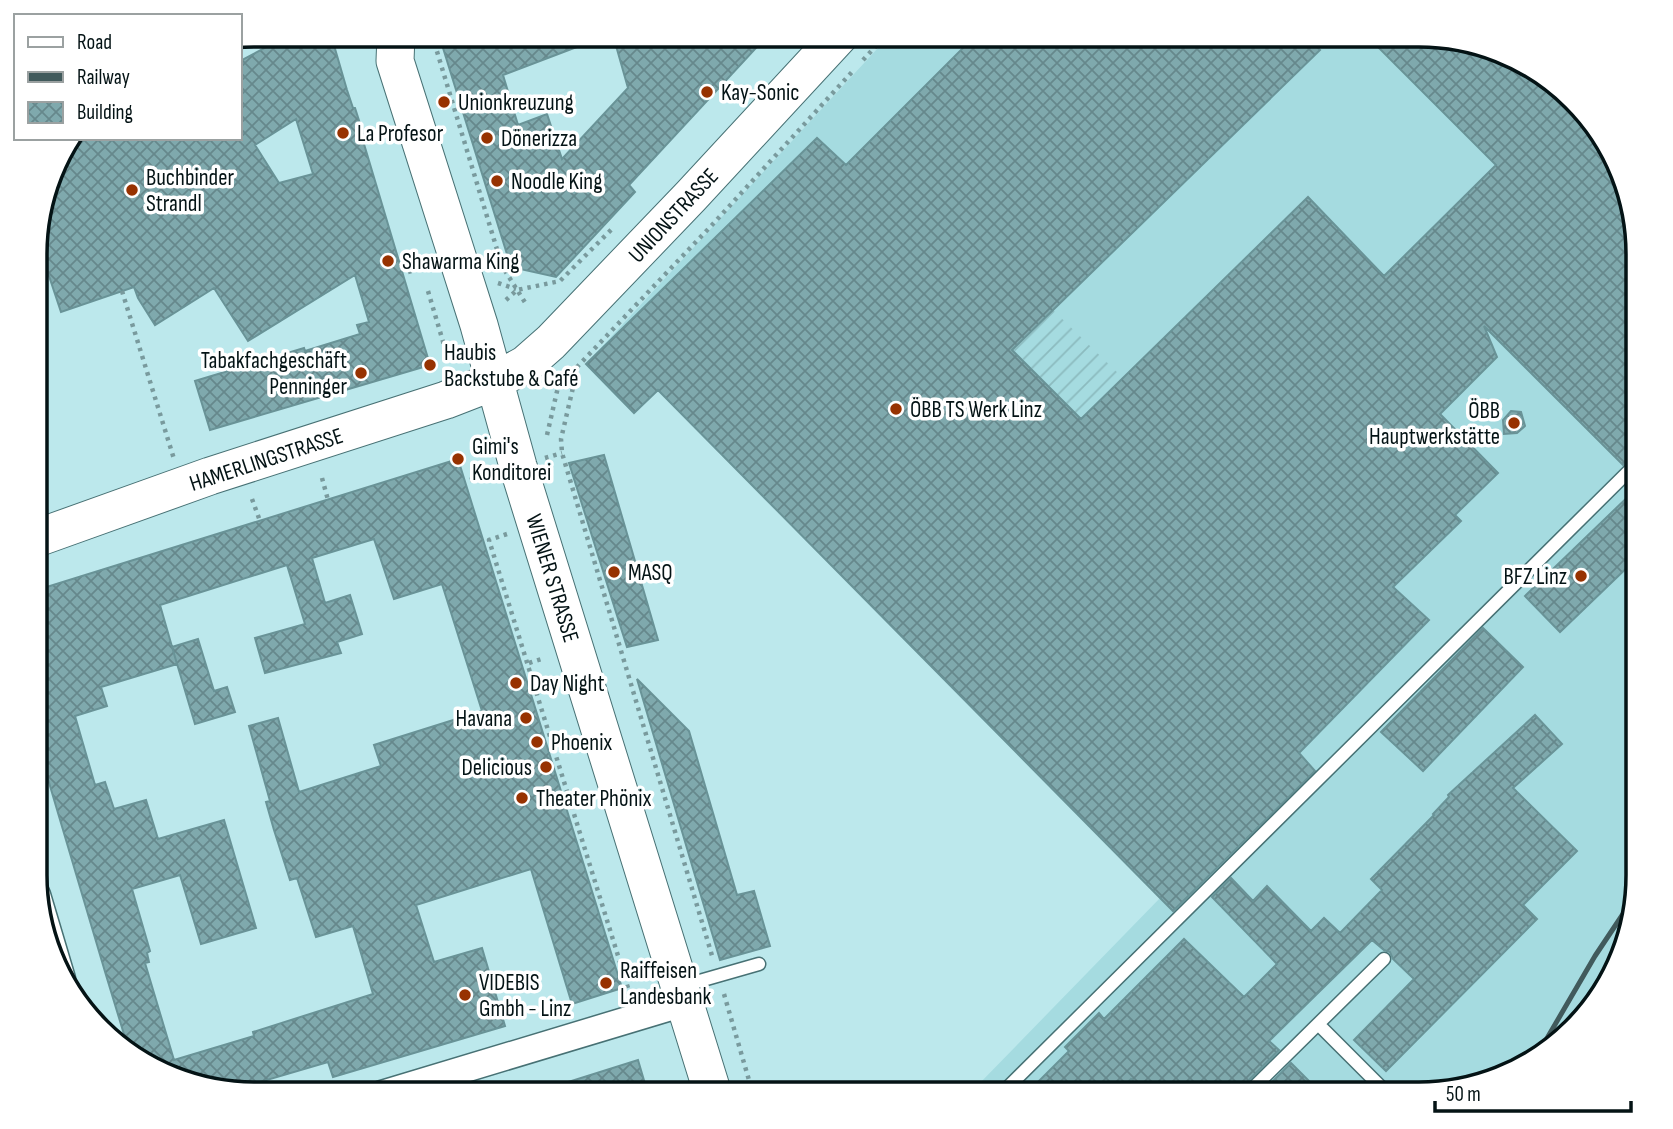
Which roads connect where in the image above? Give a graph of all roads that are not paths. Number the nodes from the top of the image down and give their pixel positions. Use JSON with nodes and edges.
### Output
{"nodes":[{"id":1,"x":388,"y":48,"type":"edge"},
{"id":2,"x":828,"y":48,"type":"edge"},
{"id":3,"x":495,"y":381,"type":"junction"},
{"id":4,"x":1625,"y":474,"type":"edge"},
{"id":5,"x":47,"y":534,"type":"edge"},
{"id":6,"x":1384,"y":959,"type":"dead end"},
{"id":7,"x":759,"y":964,"type":"dead end"},
{"id":8,"x":682,"y":994,"type":"junction"},
{"id":9,"x":1318,"y":1024,"type":"junction"},
{"id":10,"x":1014,"y":1081,"type":"edge"},
{"id":11,"x":1260,"y":1081,"type":"edge"},
{"id":12,"x":1375,"y":1081,"type":"edge"},
{"id":13,"x":418,"y":1082,"type":"edge"},
{"id":14,"x":709,"y":1082,"type":"edge"}],
"edges":[{"from":1,"to":3,"type":"main road","name":"WIENER STRASSE"},
{"from":2,"to":3,"type":"main road","name":"UNIONSTRASSE"},
{"from":3,"to":5,"type":"main road","name":"HAMERLINGSTRASSE"},
{"from":3,"to":8,"type":"main road","name":"WIENER STRASSE"},
{"from":4,"to":10,"type":"lane"},
{"from":6,"to":9,"type":"lane"},
{"from":7,"to":8,"type":"lane"},
{"from":8,"to":13,"type":"street"},
{"from":8,"to":14,"type":"main road","name":"WIENER STRASSE"},
{"from":9,"to":11,"type":"lane"},
{"from":9,"to":12,"type":"lane"}]}
